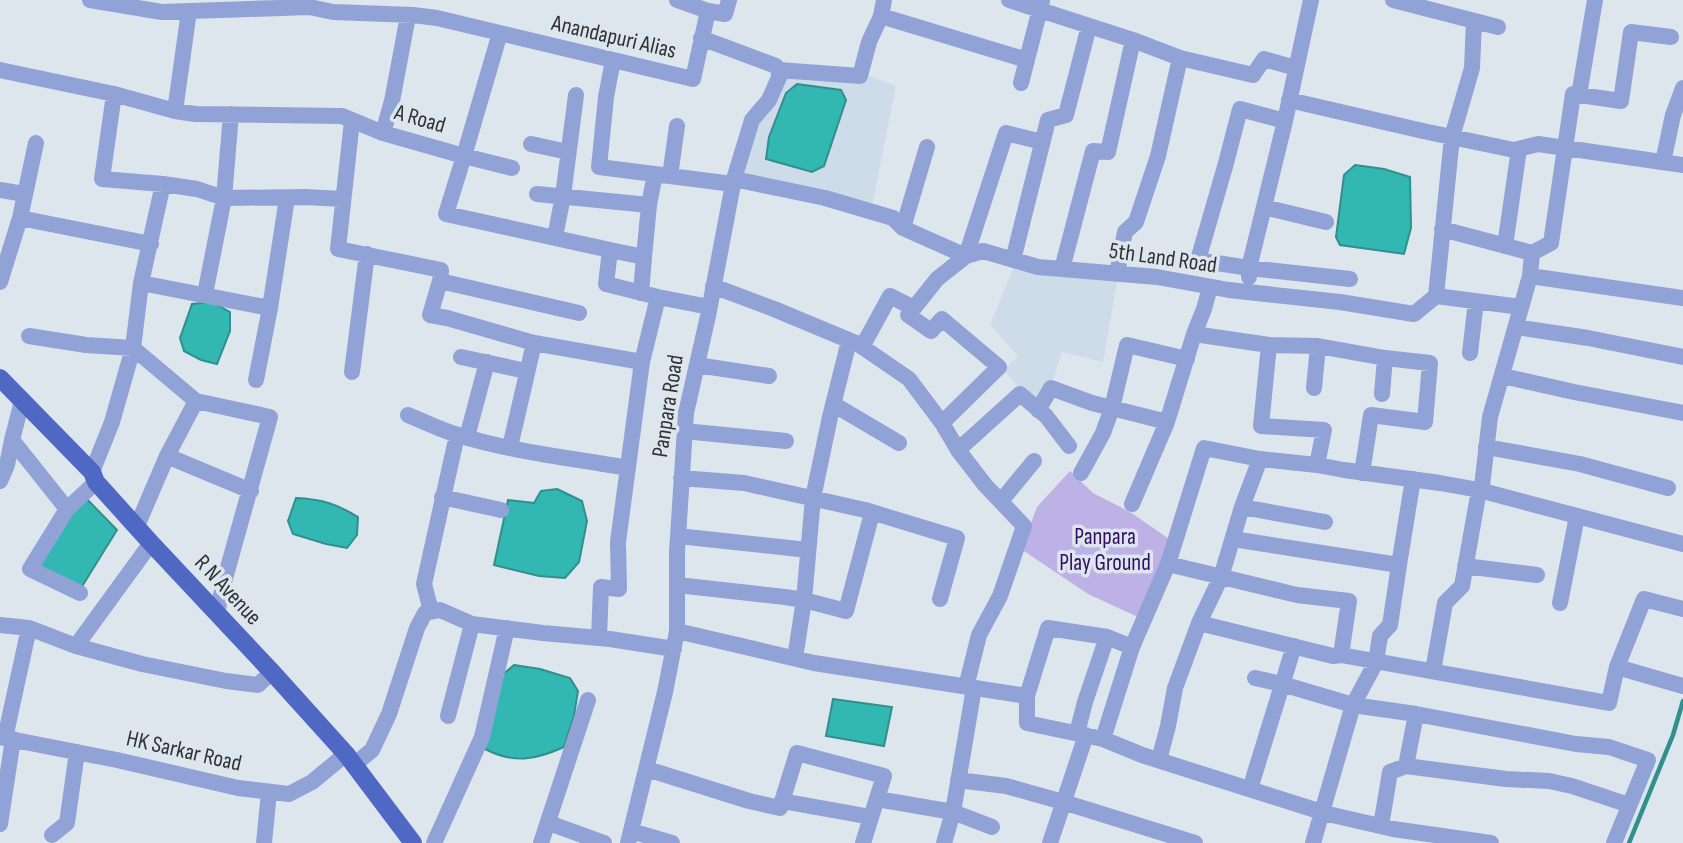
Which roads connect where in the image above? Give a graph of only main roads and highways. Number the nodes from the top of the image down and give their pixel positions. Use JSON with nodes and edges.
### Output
{"nodes":[{"id":1,"x":0,"y":378,"type":"edge"},
{"id":2,"x":413,"y":843,"type":"edge"}],
"edges":[{"from":1,"to":2,"type":"main road","name":"R N Avenue"}]}
